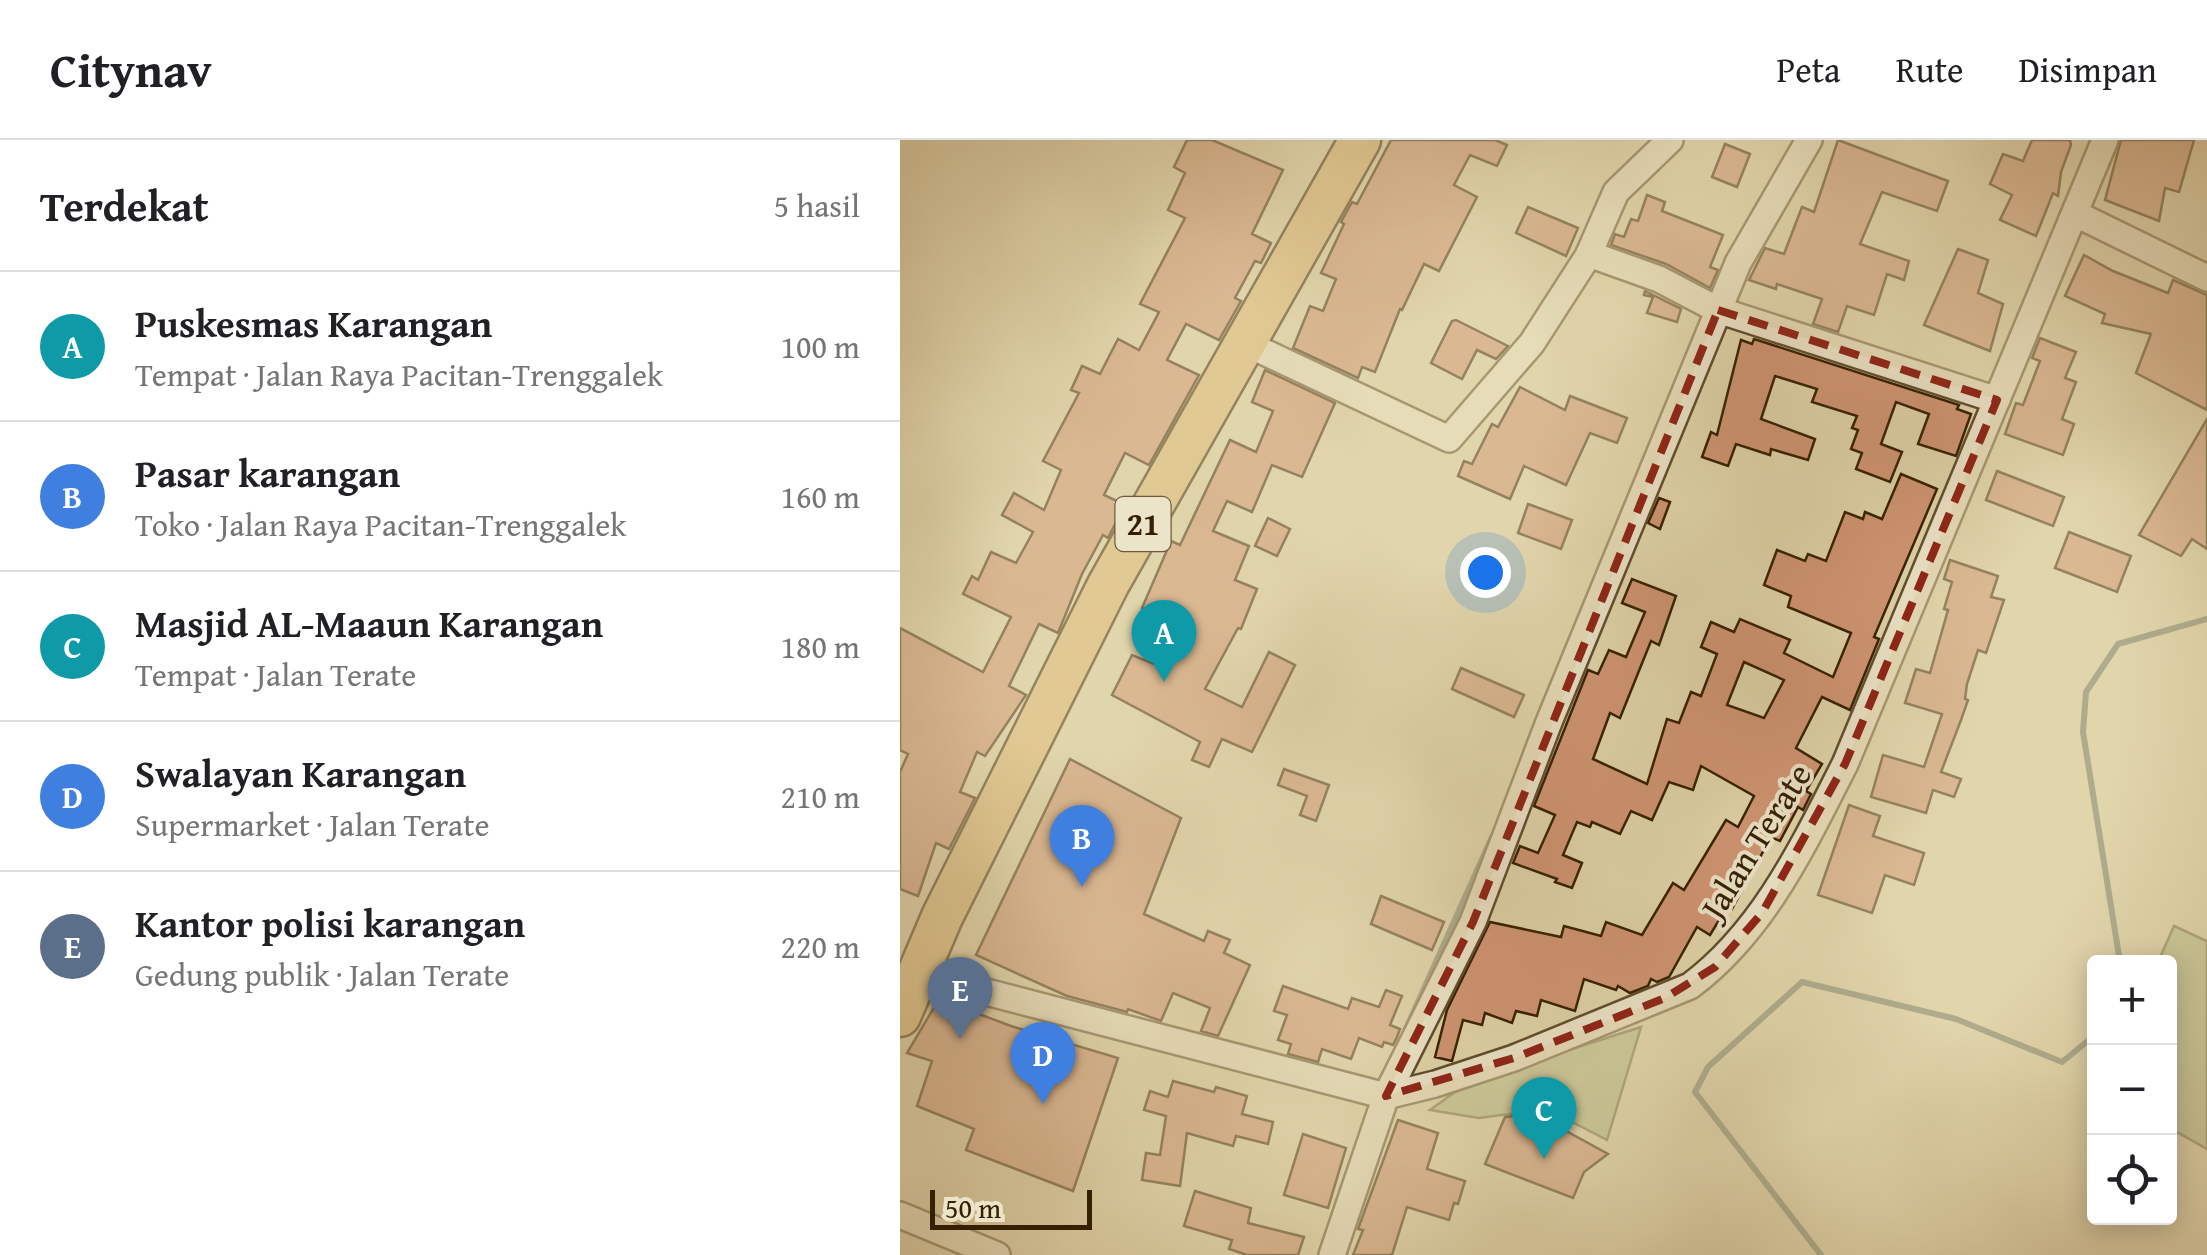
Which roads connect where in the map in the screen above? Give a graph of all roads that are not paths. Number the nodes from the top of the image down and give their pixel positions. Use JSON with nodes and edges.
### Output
{"nodes":[{"id":1,"x":1360,"y":140,"type":"edge"},
{"id":2,"x":1670,"y":140,"type":"edge"},
{"id":3,"x":1809,"y":140,"type":"edge"},
{"id":4,"x":2105,"y":140,"type":"edge"},
{"id":5,"x":2076,"y":214,"type":"junction"},
{"id":6,"x":1589,"y":254,"type":"junction"},
{"id":7,"x":2207,"y":278,"type":"edge"},
{"id":8,"x":1713,"y":308,"type":"junction"},
{"id":9,"x":1245,"y":344,"type":"junction"},
{"id":10,"x":1996,"y":400,"type":"junction"},
{"id":11,"x":908,"y":972,"type":"edge"},
{"id":12,"x":900,"y":1016,"type":"edge"},
{"id":13,"x":1386,"y":1096,"type":"junction"},
{"id":14,"x":900,"y":1215,"type":"edge"},
{"id":15,"x":997,"y":1255,"type":"edge"},
{"id":16,"x":1332,"y":1255,"type":"edge"}],
"edges":[{"from":1,"to":9,"type":"highway","number":"21"},
{"from":2,"to":6,"type":"street"},
{"from":3,"to":8,"type":"street"},
{"from":4,"to":5,"type":"street","name":"Jalan Terate"},
{"from":5,"to":7,"type":"street"},
{"from":5,"to":10,"type":"street","name":"Jalan Terate"},
{"from":6,"to":8,"type":"street"},
{"from":6,"to":9,"type":"street"},
{"from":8,"to":10,"type":"street"},
{"from":8,"to":13,"type":"street"},
{"from":9,"to":11,"type":"highway","number":"21"},
{"from":10,"to":13,"type":"street","name":"Jalan Terate"},
{"from":11,"to":12,"type":"highway"},
{"from":11,"to":13,"type":"street","name":"Jalan Terate"},
{"from":13,"to":16,"type":"street"},
{"from":14,"to":15,"type":"street"}]}
